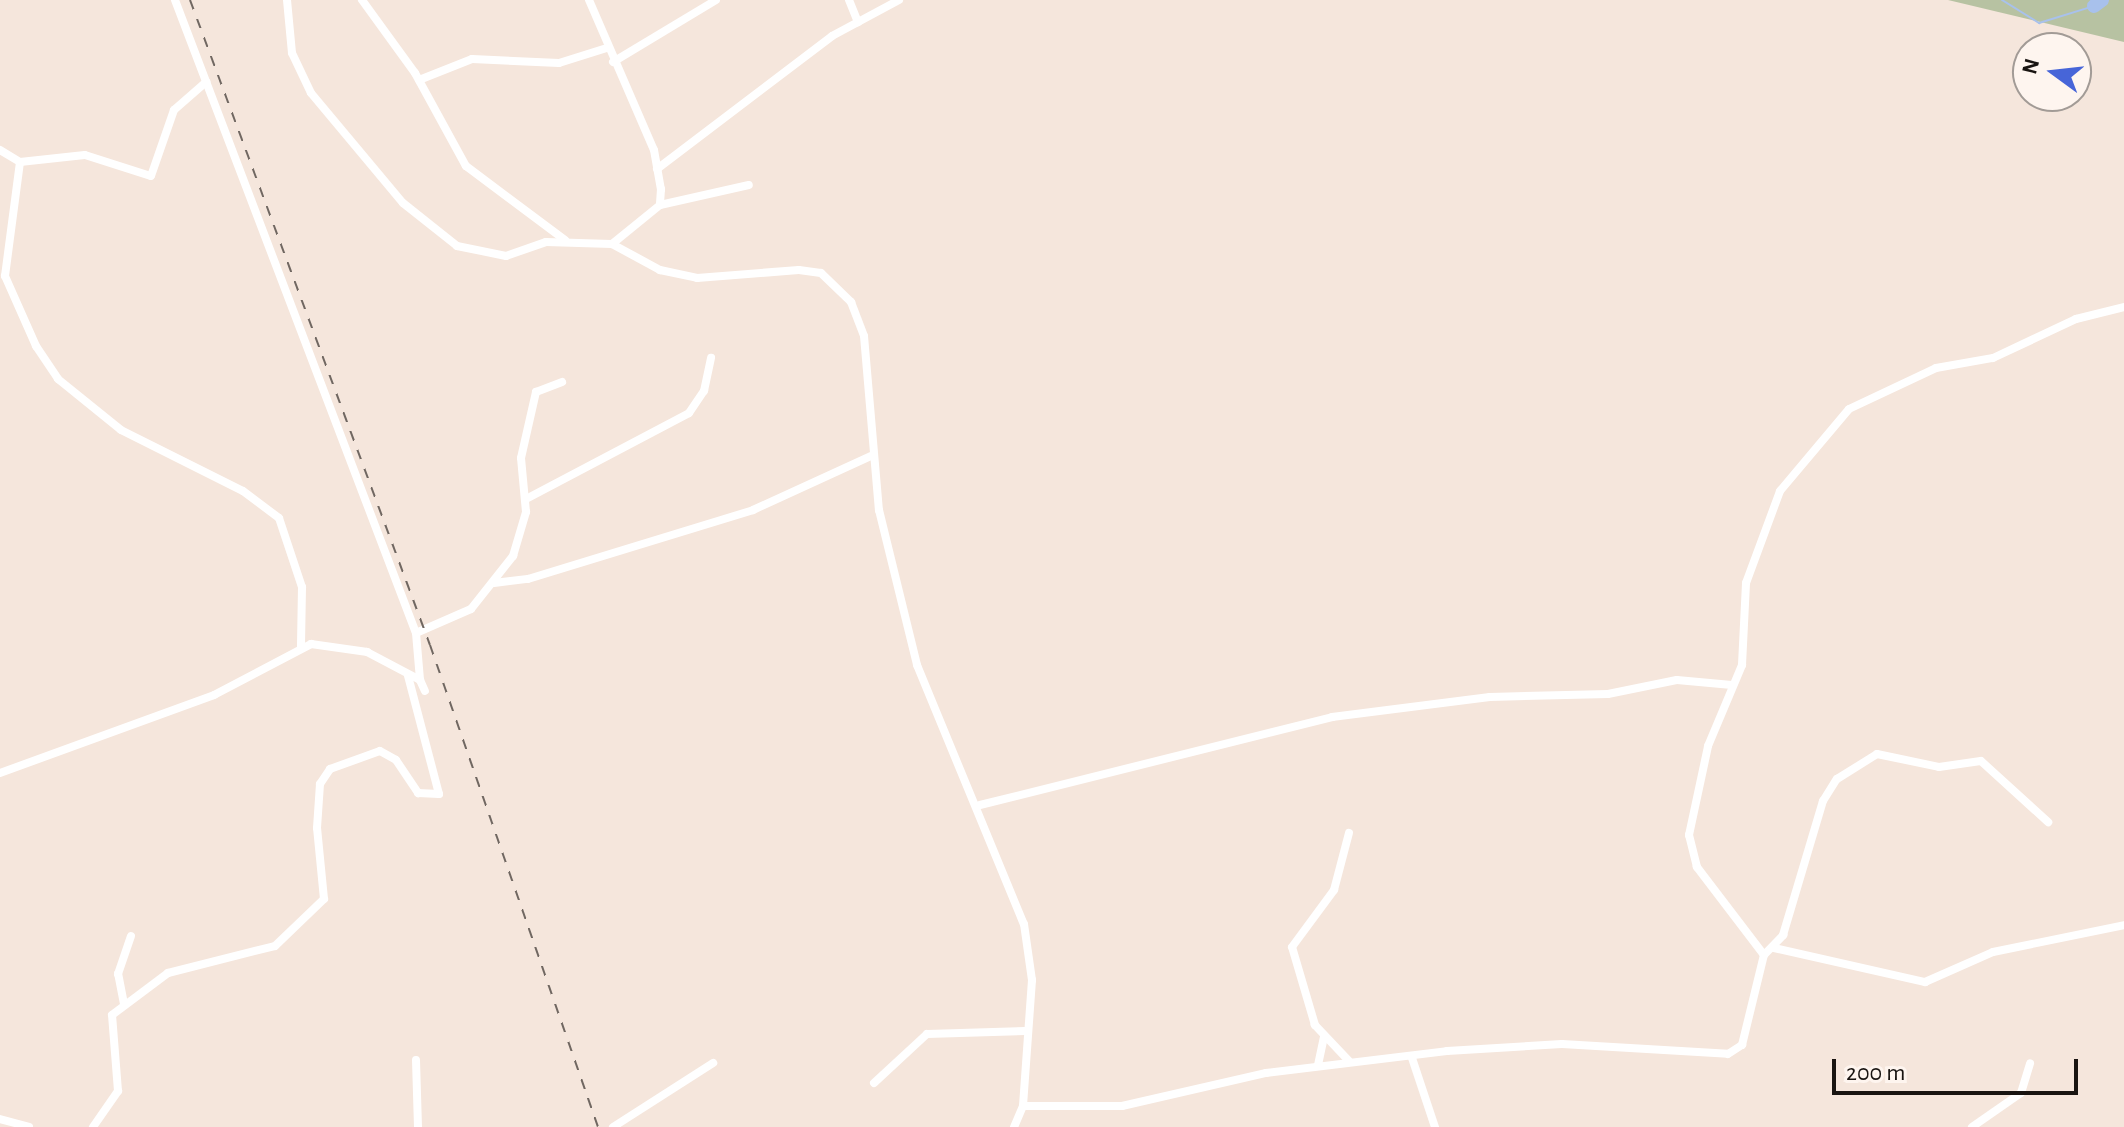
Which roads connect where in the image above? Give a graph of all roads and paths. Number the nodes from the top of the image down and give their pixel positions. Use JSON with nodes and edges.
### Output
{"nodes":[{"id":1,"x":175,"y":0,"type":"edge"},
{"id":2,"x":287,"y":0,"type":"edge"},
{"id":3,"x":362,"y":0,"type":"edge"},
{"id":4,"x":589,"y":0,"type":"edge"},
{"id":5,"x":716,"y":0,"type":"edge"},
{"id":6,"x":849,"y":0,"type":"edge"},
{"id":7,"x":899,"y":0,"type":"edge"},
{"id":8,"x":858,"y":22,"type":"junction"},
{"id":9,"x":607,"y":48,"type":"junction"},
{"id":10,"x":613,"y":62,"type":"junction"},
{"id":11,"x":419,"y":80,"type":"junction"},
{"id":12,"x":206,"y":82,"type":"junction"},
{"id":13,"x":0,"y":150,"type":"edge"},
{"id":14,"x":20,"y":162,"type":"junction"},
{"id":15,"x":657,"y":169,"type":"junction"},
{"id":16,"x":749,"y":185,"type":"dead end"},
{"id":17,"x":660,"y":205,"type":"junction"},
{"id":18,"x":566,"y":240,"type":"junction"},
{"id":19,"x":612,"y":244,"type":"junction"},
{"id":20,"x":2124,"y":307,"type":"edge"},
{"id":21,"x":711,"y":358,"type":"dead end"},
{"id":22,"x":562,"y":382,"type":"dead end"},
{"id":23,"x":871,"y":456,"type":"junction"},
{"id":24,"x":526,"y":499,"type":"junction"},
{"id":25,"x":494,"y":583,"type":"junction"},
{"id":26,"x":416,"y":633,"type":"junction"},
{"id":27,"x":301,"y":647,"type":"junction"},
{"id":28,"x":408,"y":676,"type":"junction"},
{"id":29,"x":420,"y":680,"type":"junction"},
{"id":30,"x":1732,"y":685,"type":"junction"},
{"id":31,"x":425,"y":691,"type":"dead end"},
{"id":32,"x":0,"y":773,"type":"edge"},
{"id":33,"x":980,"y":805,"type":"junction"},
{"id":34,"x":2048,"y":822,"type":"dead end"},
{"id":35,"x":1349,"y":833,"type":"dead end"},
{"id":36,"x":2124,"y":925,"type":"edge"},
{"id":37,"x":131,"y":936,"type":"dead end"},
{"id":38,"x":1774,"y":948,"type":"junction"},
{"id":39,"x":1764,"y":955,"type":"junction"},
{"id":40,"x":124,"y":1004,"type":"junction"},
{"id":41,"x":1025,"y":1031,"type":"junction"},
{"id":42,"x":1324,"y":1037,"type":"junction"},
{"id":43,"x":1412,"y":1058,"type":"junction"},
{"id":44,"x":416,"y":1060,"type":"dead end"},
{"id":45,"x":1349,"y":1061,"type":"junction"},
{"id":46,"x":713,"y":1063,"type":"dead end"},
{"id":47,"x":2030,"y":1063,"type":"dead end"},
{"id":48,"x":1318,"y":1065,"type":"junction"},
{"id":49,"x":874,"y":1083,"type":"dead end"},
{"id":50,"x":1023,"y":1106,"type":"junction"},
{"id":51,"x":0,"y":1119,"type":"edge"},
{"id":52,"x":1013,"y":1126,"type":"edge"},
{"id":53,"x":29,"y":1127,"type":"edge"},
{"id":54,"x":93,"y":1127,"type":"edge"},
{"id":55,"x":418,"y":1127,"type":"edge"},
{"id":56,"x":613,"y":1127,"type":"edge"},
{"id":57,"x":1435,"y":1127,"type":"edge"},
{"id":58,"x":1972,"y":1127,"type":"edge"}],
"edges":[{"from":1,"to":12,"type":"street"},
{"from":2,"to":18,"type":"street"},
{"from":3,"to":11,"type":"street"},
{"from":4,"to":9,"type":"street"},
{"from":5,"to":10,"type":"street"},
{"from":6,"to":8,"type":"street"},
{"from":7,"to":8,"type":"street"},
{"from":8,"to":15,"type":"street"},
{"from":9,"to":10,"type":"street"},
{"from":9,"to":11,"type":"street"},
{"from":10,"to":15,"type":"street"},
{"from":11,"to":18,"type":"street"},
{"from":12,"to":14,"type":"street"},
{"from":12,"to":26,"type":"street"},
{"from":13,"to":14,"type":"street"},
{"from":14,"to":27,"type":"street"},
{"from":15,"to":17,"type":"street"},
{"from":16,"to":17,"type":"street"},
{"from":17,"to":19,"type":"street"},
{"from":18,"to":19,"type":"street"},
{"from":19,"to":23,"type":"street"},
{"from":20,"to":30,"type":"street"},
{"from":21,"to":24,"type":"street"},
{"from":22,"to":24,"type":"street"},
{"from":23,"to":25,"type":"street"},
{"from":23,"to":33,"type":"street"},
{"from":24,"to":25,"type":"street"},
{"from":25,"to":26,"type":"street"},
{"from":26,"to":29,"type":"street"},
{"from":27,"to":28,"type":"street"},
{"from":27,"to":32,"type":"street"},
{"from":28,"to":29,"type":"street"},
{"from":28,"to":40,"type":"street"},
{"from":29,"to":31,"type":"street"},
{"from":30,"to":33,"type":"street"},
{"from":30,"to":39,"type":"street"},
{"from":33,"to":41,"type":"street"},
{"from":34,"to":38,"type":"street"},
{"from":35,"to":42,"type":"street"},
{"from":36,"to":38,"type":"street"},
{"from":37,"to":40,"type":"street"},
{"from":38,"to":39,"type":"street"},
{"from":39,"to":43,"type":"street"},
{"from":40,"to":54,"type":"street"},
{"from":41,"to":49,"type":"street"},
{"from":41,"to":50,"type":"street"},
{"from":42,"to":45,"type":"street"},
{"from":42,"to":48,"type":"street"},
{"from":43,"to":45,"type":"street"},
{"from":43,"to":57,"type":"street"},
{"from":44,"to":55,"type":"street"},
{"from":45,"to":48,"type":"street"},
{"from":46,"to":56,"type":"street"},
{"from":47,"to":58,"type":"street"},
{"from":48,"to":50,"type":"street"},
{"from":50,"to":52,"type":"street"},
{"from":51,"to":53,"type":"street"}]}
